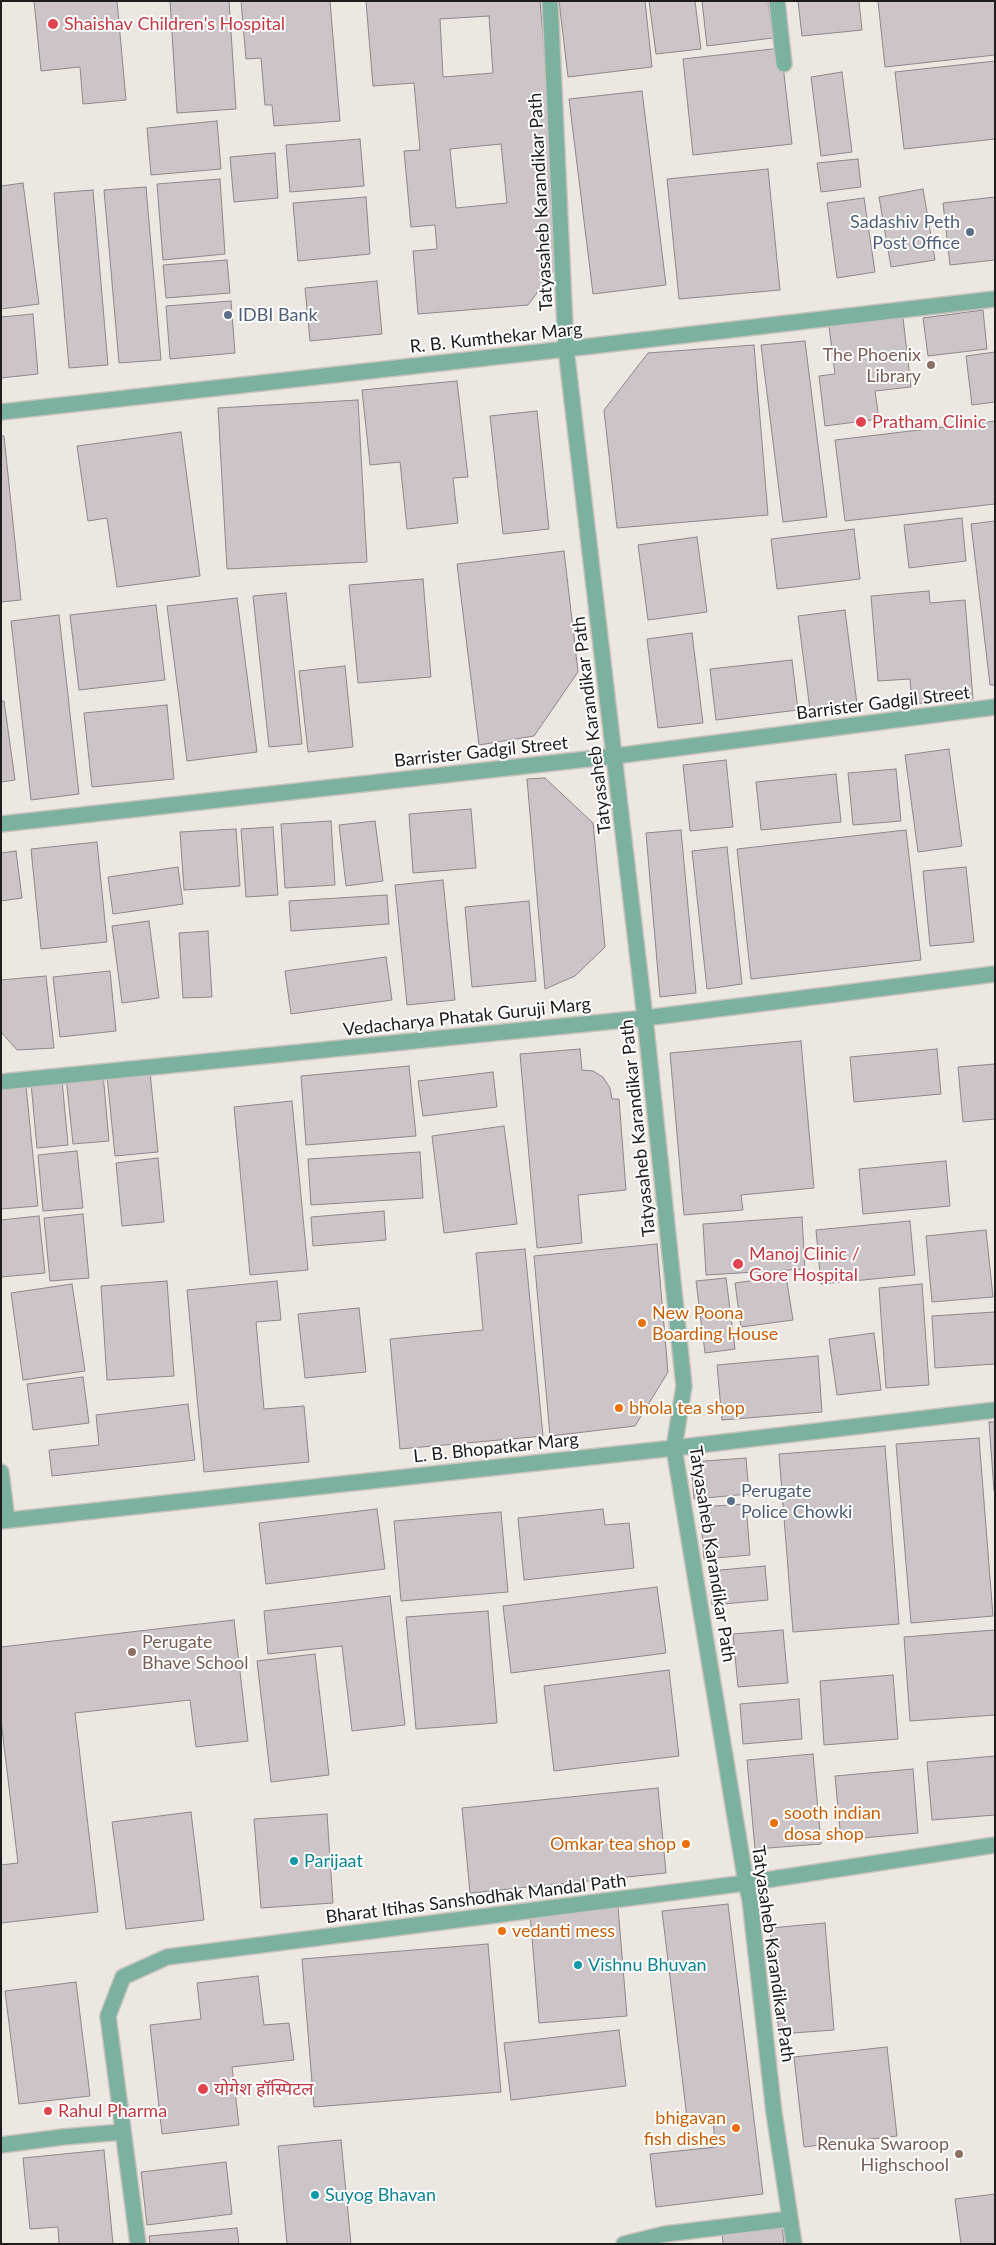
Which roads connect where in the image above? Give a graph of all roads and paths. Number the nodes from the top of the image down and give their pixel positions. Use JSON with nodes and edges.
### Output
{"nodes":[{"id":1,"x":550,"y":1,"type":"edge"},
{"id":2,"x":777,"y":1,"type":"edge"},
{"id":3,"x":784,"y":64,"type":"dead end"},
{"id":4,"x":995,"y":299,"type":"edge"},
{"id":5,"x":566,"y":349,"type":"junction"},
{"id":6,"x":1,"y":412,"type":"edge"},
{"id":7,"x":995,"y":707,"type":"edge"},
{"id":8,"x":615,"y":756,"type":"junction"},
{"id":9,"x":1,"y":824,"type":"edge"},
{"id":10,"x":995,"y":974,"type":"edge"},
{"id":11,"x":645,"y":1018,"type":"junction"},
{"id":12,"x":1,"y":1082,"type":"edge"},
{"id":13,"x":995,"y":1410,"type":"edge"},
{"id":14,"x":674,"y":1448,"type":"junction"},
{"id":15,"x":1,"y":1472,"type":"edge"},
{"id":16,"x":4,"y":1520,"type":"edge"},
{"id":17,"x":995,"y":1845,"type":"edge"},
{"id":18,"x":746,"y":1883,"type":"junction"},
{"id":19,"x":122,"y":2132,"type":"junction"},
{"id":20,"x":1,"y":2145,"type":"edge"},
{"id":21,"x":790,"y":2219,"type":"junction"},
{"id":22,"x":138,"y":2244,"type":"edge"},
{"id":23,"x":624,"y":2244,"type":"edge"},
{"id":24,"x":794,"y":2244,"type":"edge"}],
"edges":[{"from":1,"to":5,"type":"street","name":"Tatyasaheb Karandikar Path"},
{"from":2,"to":3,"type":"street"},
{"from":4,"to":5,"type":"street","name":"R. B. Kumthekar Marg"},
{"from":5,"to":6,"type":"street","name":"R. B. Kumthekar Marg"},
{"from":5,"to":8,"type":"street","name":"Tatyasaheb Karandikar Path"},
{"from":7,"to":8,"type":"street","name":"Barrister Gadgil Street"},
{"from":8,"to":9,"type":"street","name":"Barrister Gadgil Street"},
{"from":8,"to":11,"type":"street","name":"Tatyasaheb Karandikar Path"},
{"from":10,"to":11,"type":"street","name":"Vedacharya Phatak Guruji Marg"},
{"from":11,"to":12,"type":"street","name":"Vedacharya Phatak Guruji Marg"},
{"from":11,"to":14,"type":"street","name":"Tatyasaheb Karandikar Path"},
{"from":13,"to":14,"type":"street","name":"L. B. Bhopatkar Marg"},
{"from":14,"to":16,"type":"street","name":"L. B. Bhopatkar Marg"},
{"from":14,"to":18,"type":"street","name":"Tatyasaheb Karandikar Path"},
{"from":15,"to":16,"type":"street"},
{"from":17,"to":18,"type":"street","name":"Bharat Itihas Sanshodhak Mandal Path"},
{"from":18,"to":19,"type":"street","name":"Bharat Itihas Sanshodhak Mandal Path"},
{"from":18,"to":21,"type":"street","name":"Tatyasaheb Karandikar Path"},
{"from":19,"to":20,"type":"street"},
{"from":19,"to":22,"type":"street","name":"Bharat Itihas Sanshodhak Mandal Path"},
{"from":21,"to":23,"type":"street"},
{"from":21,"to":24,"type":"street","name":"Tatyasaheb Karandikar Path"}]}
